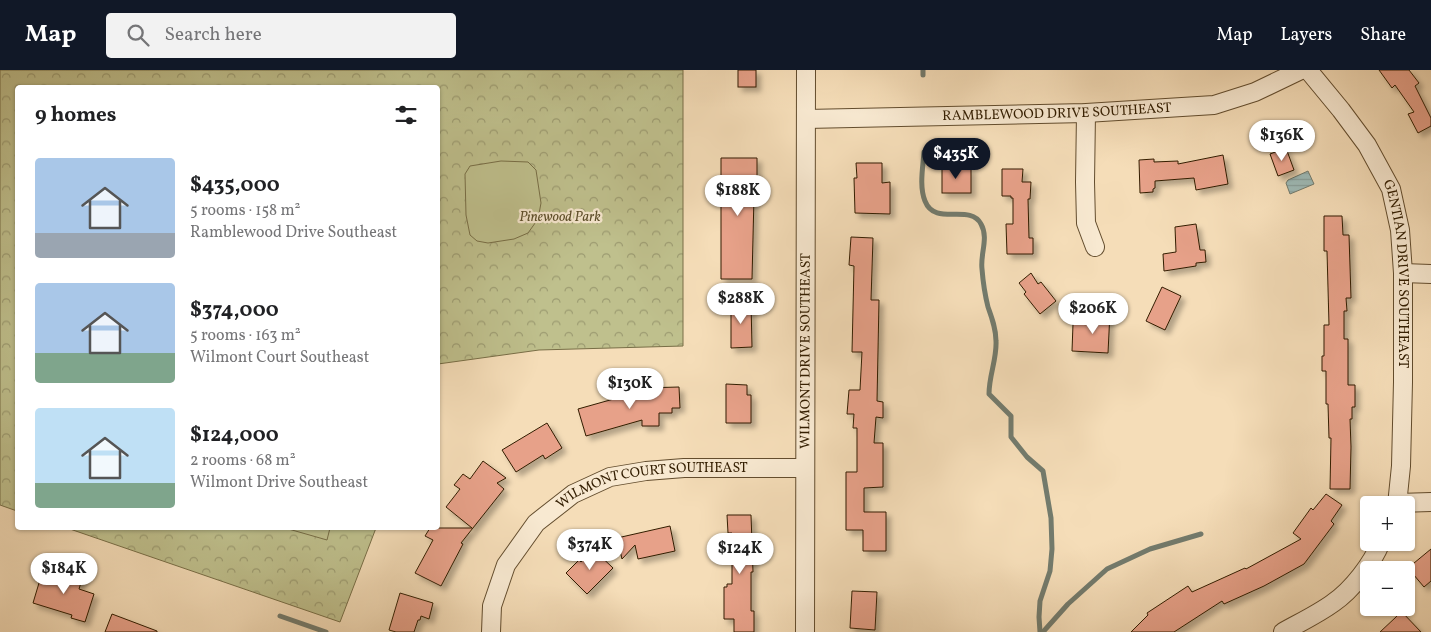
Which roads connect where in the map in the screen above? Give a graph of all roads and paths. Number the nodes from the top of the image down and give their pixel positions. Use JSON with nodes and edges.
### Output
{"nodes":[{"id":1,"x":806,"y":70,"type":"edge"},
{"id":2,"x":1301,"y":70,"type":"edge"},
{"id":3,"x":1308,"y":70,"type":"edge"},
{"id":4,"x":1086,"y":113,"type":"junction"},
{"id":5,"x":806,"y":119,"type":"junction"},
{"id":6,"x":1095,"y":247,"type":"dead end"},
{"id":7,"x":1403,"y":273,"type":"junction"},
{"id":8,"x":1431,"y":274,"type":"edge"},
{"id":9,"x":805,"y":468,"type":"junction"},
{"id":10,"x":1398,"y":496,"type":"edge"},
{"id":11,"x":1431,"y":502,"type":"edge"},
{"id":12,"x":1415,"y":503,"type":"edge"},
{"id":13,"x":1377,"y":551,"type":"edge"},
{"id":14,"x":491,"y":632,"type":"edge"},
{"id":15,"x":805,"y":632,"type":"edge"},
{"id":16,"x":1283,"y":632,"type":"edge"}],
"edges":[{"from":1,"to":5,"type":"street","name":"WILMONT DRIVE SOUTHEAST"},
{"from":2,"to":4,"type":"street","name":"RAMBLEWOOD DRIVE SOUTHEAST"},
{"from":3,"to":7,"type":"street","name":"GENTIAN DRIVE SOUTHEAST"},
{"from":4,"to":5,"type":"street","name":"RAMBLEWOOD DRIVE SOUTHEAST"},
{"from":4,"to":6,"type":"street"},
{"from":5,"to":9,"type":"street","name":"WILMONT DRIVE SOUTHEAST"},
{"from":7,"to":8,"type":"street"},
{"from":7,"to":10,"type":"street","name":"GENTIAN DRIVE SOUTHEAST"},
{"from":9,"to":14,"type":"street","name":"WILMONT COURT SOUTHEAST"},
{"from":9,"to":15,"type":"street","name":"WILMONT DRIVE SOUTHEAST"},
{"from":11,"to":12,"type":"street"},
{"from":13,"to":16,"type":"street"}]}
